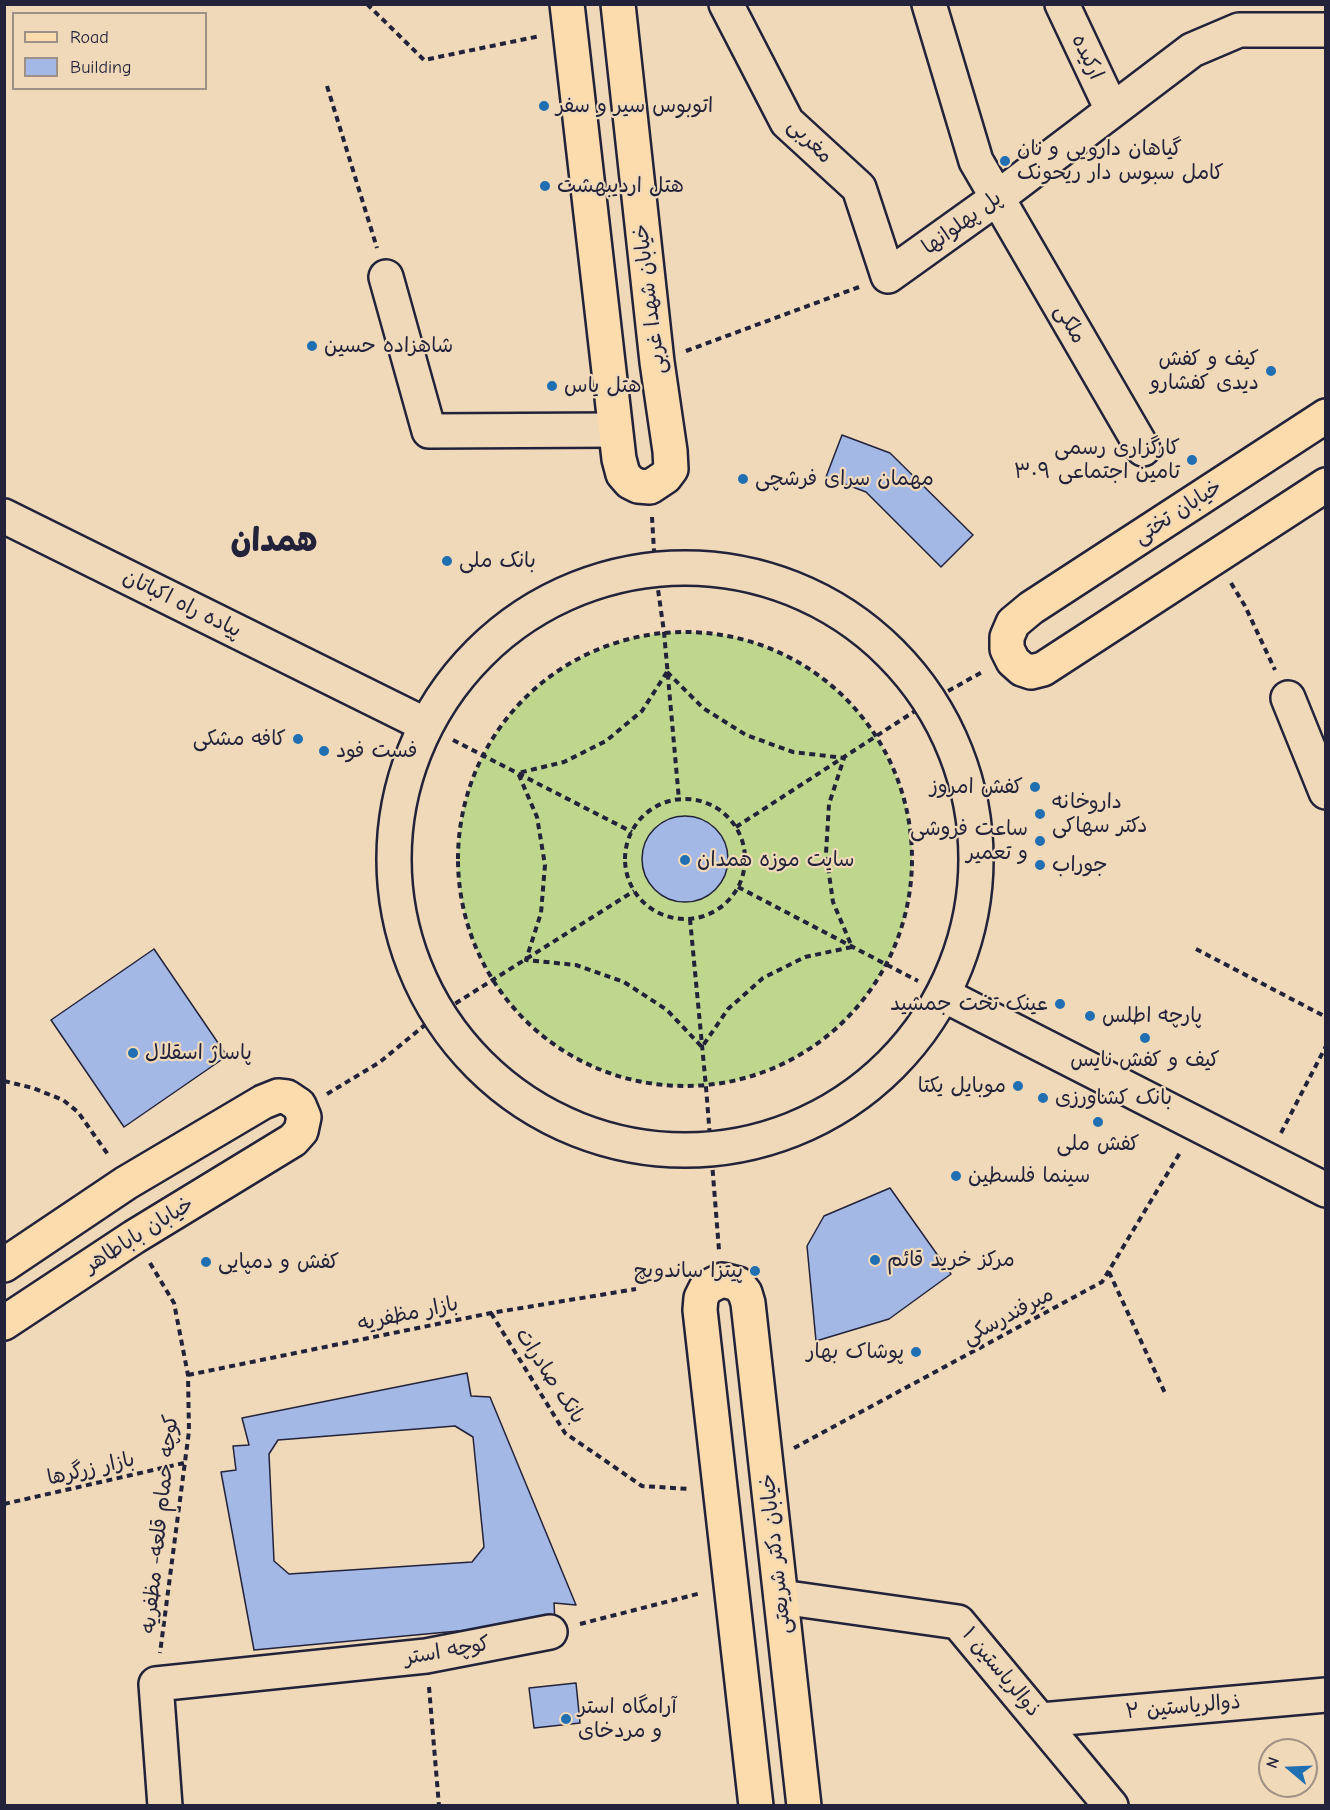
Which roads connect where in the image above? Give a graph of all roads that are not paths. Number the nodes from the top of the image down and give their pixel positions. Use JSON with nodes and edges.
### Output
{"nodes":[{"id":1,"x":618,"y":4,"type":"edge"},
{"id":2,"x":726,"y":4,"type":"edge"},
{"id":3,"x":930,"y":4,"type":"edge"},
{"id":4,"x":1062,"y":4,"type":"edge"},
{"id":5,"x":569,"y":17,"type":"edge"},
{"id":6,"x":1241,"y":17,"type":"edge"},
{"id":7,"x":1326,"y":30,"type":"edge"},
{"id":8,"x":1112,"y":111,"type":"junction"},
{"id":9,"x":997,"y":198,"type":"junction"},
{"id":10,"x":888,"y":276,"type":"joint"},
{"id":11,"x":386,"y":277,"type":"road end"},
{"id":12,"x":1326,"y":416,"type":"edge"},
{"id":13,"x":617,"y":445,"type":"junction"},
{"id":14,"x":1143,"y":449,"type":"dead end"},
{"id":15,"x":1326,"y":485,"type":"edge"},
{"id":16,"x":4,"y":516,"type":"edge"},
{"id":17,"x":1288,"y":698,"type":"road end"},
{"id":18,"x":426,"y":725,"type":"junction"},
{"id":19,"x":1326,"y":792,"type":"edge"},
{"id":20,"x":944,"y":995,"type":"junction"},
{"id":21,"x":1326,"y":1190,"type":"edge"},
{"id":22,"x":4,"y":1265,"type":"edge"},
{"id":23,"x":4,"y":1323,"type":"edge"},
{"id":24,"x":781,"y":1597,"type":"junction"},
{"id":25,"x":550,"y":1632,"type":"road end"},
{"id":26,"x":789,"y":1670,"type":"junction"},
{"id":27,"x":741,"y":1678,"type":"junction"},
{"id":28,"x":1326,"y":1695,"type":"edge"},
{"id":29,"x":1041,"y":1720,"type":"junction"},
{"id":30,"x":165,"y":1806,"type":"edge"},
{"id":31,"x":756,"y":1806,"type":"edge"},
{"id":32,"x":804,"y":1806,"type":"edge"},
{"id":33,"x":1111,"y":1806,"type":"edge"}],
"edges":[{"from":1,"to":13,"type":"main road","name":"خیابان شهدا غربی"},
{"from":2,"to":10,"type":"street","name":"مغربی"},
{"from":3,"to":9,"type":"street","name":"ملکی"},
{"from":4,"to":8,"type":"street","name":"ارکیده"},
{"from":5,"to":13,"type":"main road"},
{"from":6,"to":7,"type":"street"},
{"from":6,"to":8,"type":"street","name":"پل پهلوانها"},
{"from":8,"to":9,"type":"street","name":"پل پهلوانها"},
{"from":9,"to":10,"type":"street","name":"پل پهلوانها"},
{"from":9,"to":14,"type":"street","name":"ملکی"},
{"from":11,"to":13,"type":"street"},
{"from":12,"to":15,"type":"main road","name":"خیابان تختی"},
{"from":16,"to":18,"type":"street","name":"پیاده راه اکباتان"},
{"from":17,"to":19,"type":"street"},
{"from":18,"to":20,"type":"street"},
{"from":18,"to":20,"type":"street"},
{"from":20,"to":21,"type":"street"},
{"from":22,"to":23,"type":"main road","name":"خیابان باباطاهر"},
{"from":24,"to":26,"type":"main road","name":"خیابان دکتر شریعتی"},
{"from":24,"to":27,"type":"main road","name":"خیابان دکتر شریعتی"},
{"from":24,"to":29,"type":"street","name":"ذوالریاستین ۱"},
{"from":25,"to":30,"type":"street","name":"کوچه استر"},
{"from":26,"to":27,"type":"main road"},
{"from":26,"to":32,"type":"main road","name":"خیابان دکتر شریعتی"},
{"from":27,"to":31,"type":"main road"},
{"from":28,"to":29,"type":"street","name":"ذوالریاستین ۲"},
{"from":29,"to":33,"type":"street","name":"ذوالریاستین ۱"}]}
